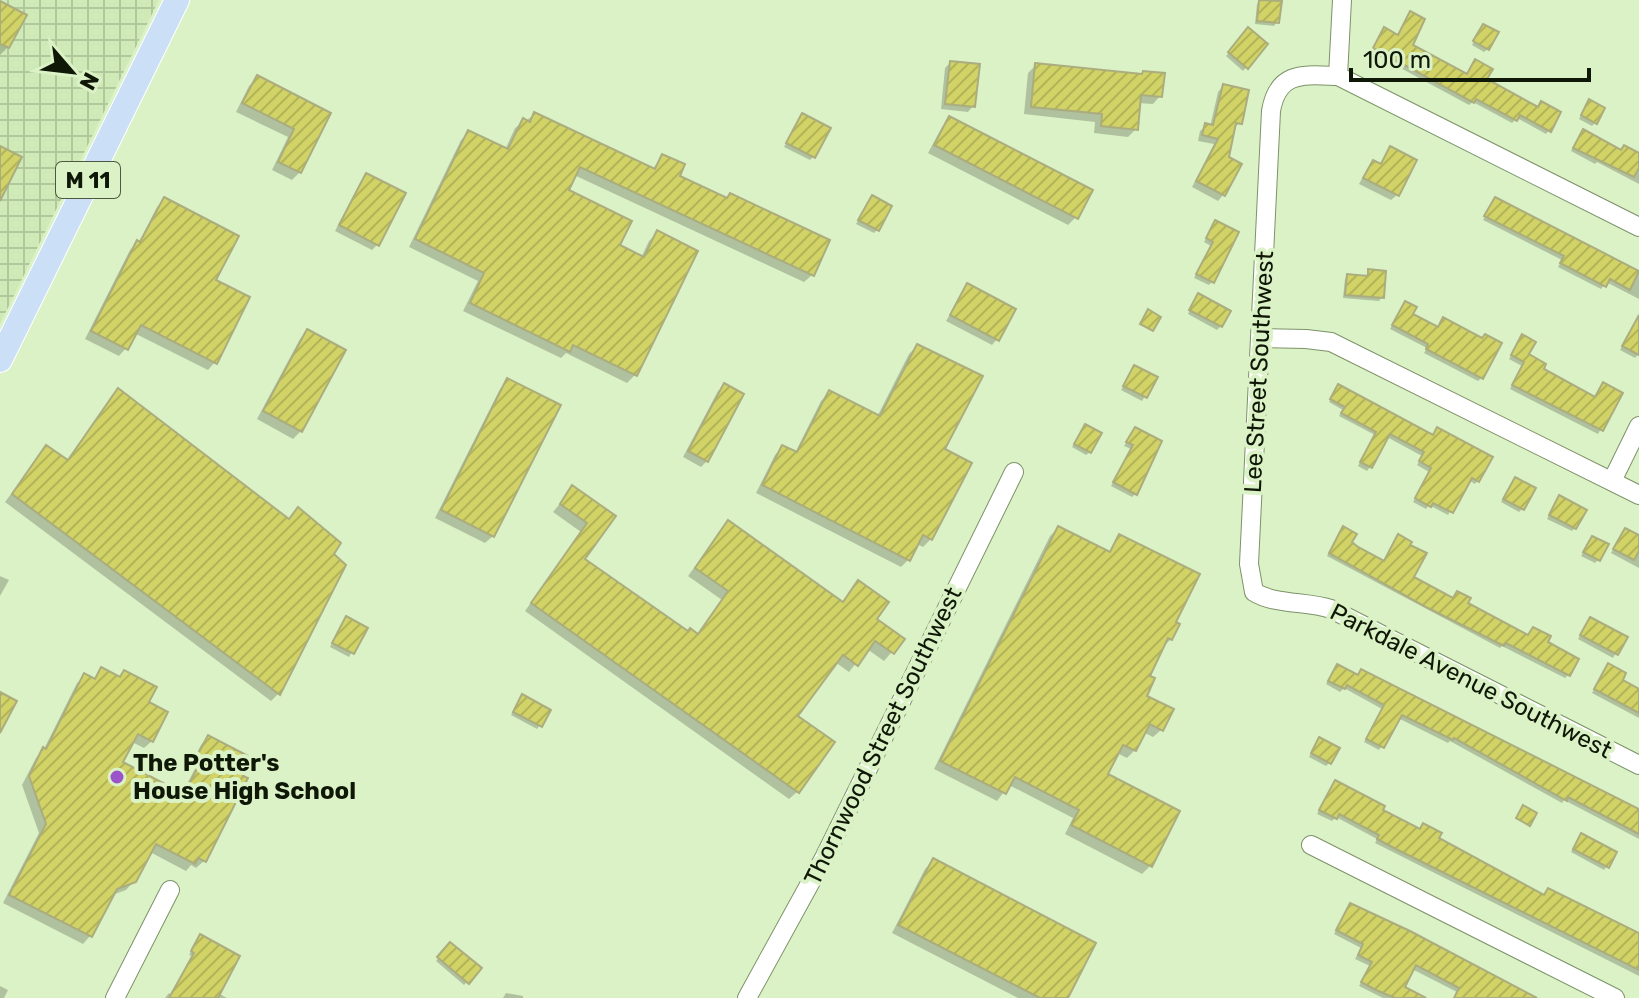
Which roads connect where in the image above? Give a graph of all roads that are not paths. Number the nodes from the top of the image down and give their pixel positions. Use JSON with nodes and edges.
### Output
{"nodes":[{"id":1,"x":177,"y":0,"type":"edge"},
{"id":2,"x":1342,"y":0,"type":"edge"},
{"id":3,"x":1338,"y":76,"type":"junction"},
{"id":4,"x":1639,"y":227,"type":"edge"},
{"id":5,"x":1261,"y":338,"type":"junction"},
{"id":6,"x":0,"y":360,"type":"edge"},
{"id":7,"x":1639,"y":426,"type":"edge"},
{"id":8,"x":1014,"y":472,"type":"dead end"},
{"id":9,"x":1612,"y":481,"type":"junction"},
{"id":10,"x":1639,"y":495,"type":"edge"},
{"id":11,"x":1254,"y":592,"type":"joint"},
{"id":12,"x":1639,"y":765,"type":"edge"},
{"id":13,"x":1311,"y":845,"type":"dead end"},
{"id":14,"x":170,"y":890,"type":"dead end"},
{"id":15,"x":115,"y":998,"type":"edge"},
{"id":16,"x":747,"y":998,"type":"edge"},
{"id":17,"x":1615,"y":998,"type":"edge"}],
"edges":[{"from":1,"to":6,"type":"main road","number":"M 11"},
{"from":2,"to":3,"type":"street"},
{"from":3,"to":4,"type":"street"},
{"from":3,"to":5,"type":"street","name":"Lee Street Southwest"},
{"from":5,"to":9,"type":"street"},
{"from":5,"to":11,"type":"street","name":"Lee Street Southwest"},
{"from":7,"to":9,"type":"street"},
{"from":8,"to":16,"type":"street","name":"Thornwood Street Southwest"},
{"from":9,"to":10,"type":"street"},
{"from":11,"to":12,"type":"street","name":"Parkdale Avenue Southwest"},
{"from":13,"to":17,"type":"street"},
{"from":14,"to":15,"type":"street"}]}
